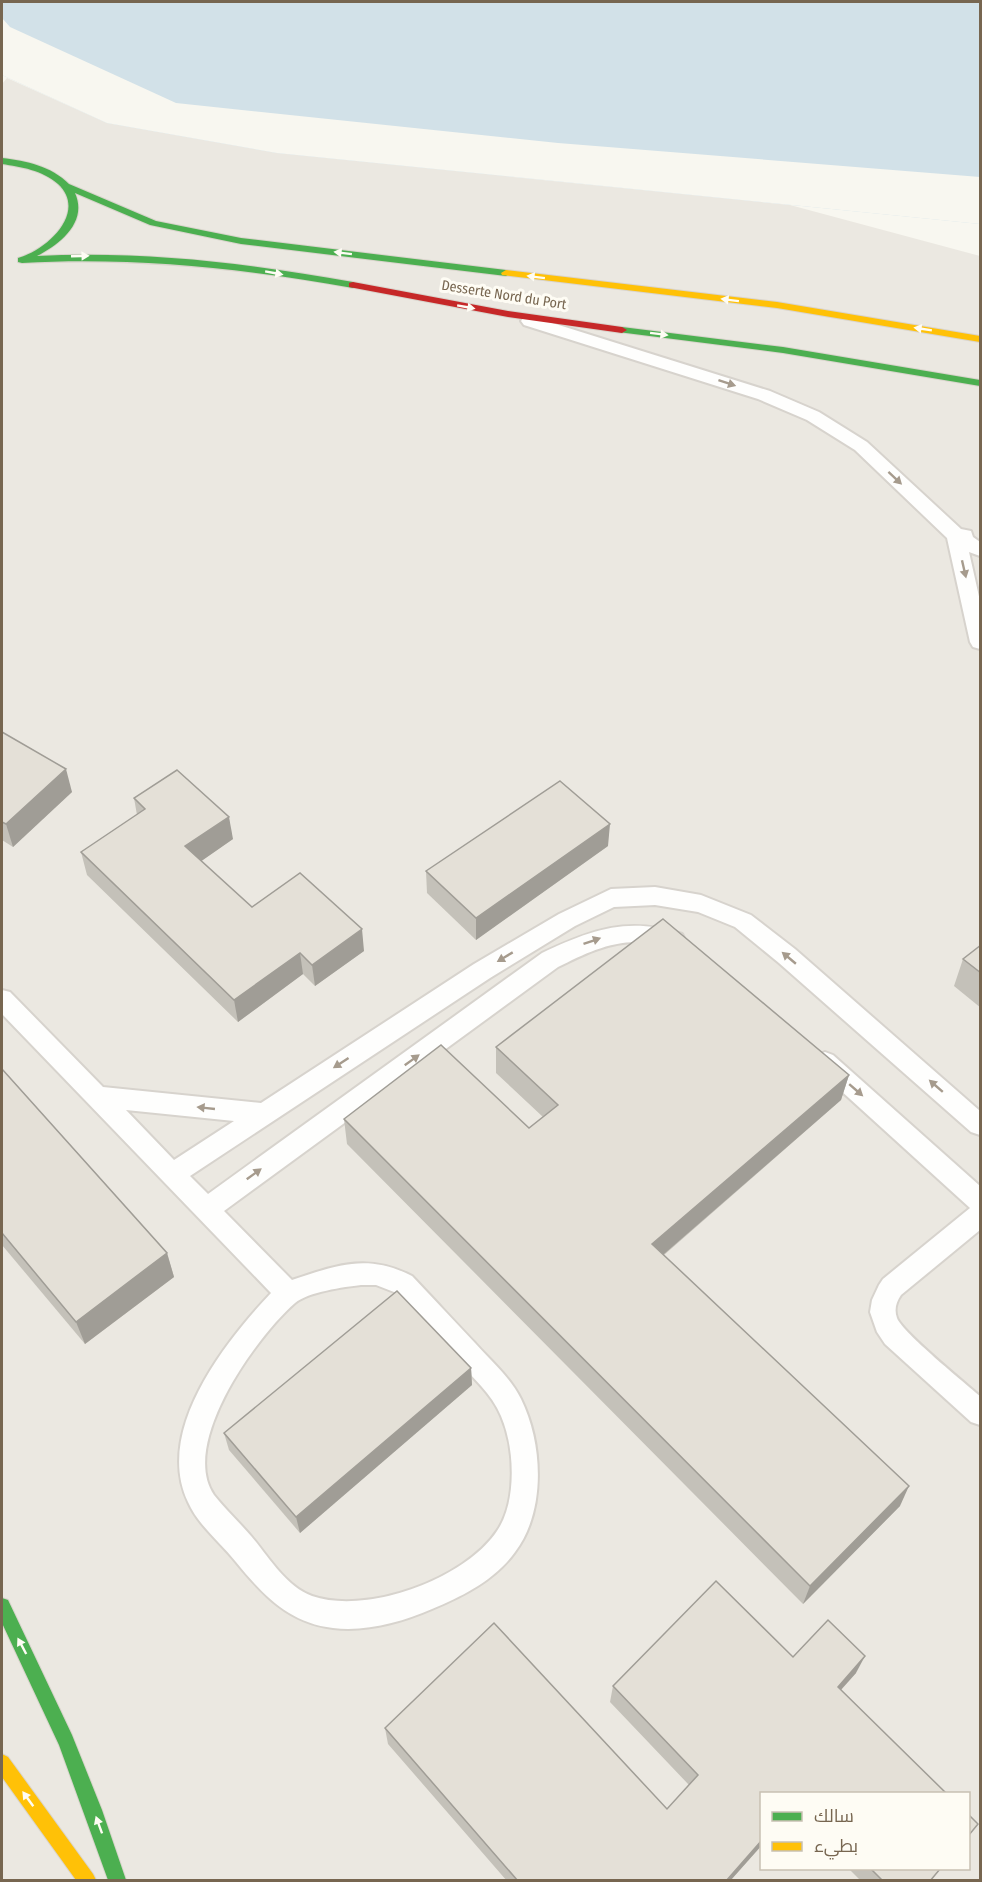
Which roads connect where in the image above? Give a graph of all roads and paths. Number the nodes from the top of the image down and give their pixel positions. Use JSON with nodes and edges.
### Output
{"nodes":[{"id":1,"x":2,"y":161,"type":"edge"},
{"id":2,"x":68,"y":187,"type":"junction"},
{"id":3,"x":511,"y":315,"type":"junction"},
{"id":4,"x":981,"y":339,"type":"edge"},
{"id":5,"x":981,"y":383,"type":"edge"},
{"id":6,"x":956,"y":536,"type":"junction"},
{"id":7,"x":981,"y":536,"type":"edge"},
{"id":8,"x":981,"y":550,"type":"edge"},
{"id":9,"x":981,"y":642,"type":"edge"},
{"id":10,"x":529,"y":942,"type":"junction"},
{"id":11,"x":690,"y":949,"type":"edge"},
{"id":12,"x":550,"y":960,"type":"junction"},
{"id":13,"x":2,"y":999,"type":"edge"},
{"id":14,"x":805,"y":1045,"type":"edge"},
{"id":15,"x":98,"y":1097,"type":"junction"},
{"id":16,"x":265,"y":1114,"type":"junction"},
{"id":17,"x":981,"y":1125,"type":"edge"},
{"id":18,"x":173,"y":1174,"type":"junction"},
{"id":19,"x":981,"y":1201,"type":"edge"},
{"id":20,"x":207,"y":1209,"type":"junction"},
{"id":21,"x":981,"y":1215,"type":"edge"},
{"id":22,"x":288,"y":1293,"type":"junction"},
{"id":23,"x":981,"y":1413,"type":"edge"},
{"id":24,"x":2,"y":1606,"type":"edge"},
{"id":25,"x":2,"y":1763,"type":"edge"},
{"id":26,"x":87,"y":1881,"type":"edge"},
{"id":27,"x":117,"y":1881,"type":"edge"}],
"edges":[{"from":1,"to":2,"type":"main road","name":"Desserte Nord du Port"},
{"from":2,"to":3,"type":"main road","name":"Desserte Nord du Port","one_way":true},
{"from":4,"to":2,"type":"main road","name":"Desserte Nord du Port","one_way":true},
{"from":3,"to":5,"type":"main road","name":"Desserte Nord du Port","one_way":true},
{"from":3,"to":6,"type":"lane","one_way":true},
{"from":6,"to":7,"type":"lane"},
{"from":6,"to":8,"type":"lane"},
{"from":6,"to":9,"type":"lane","one_way":true},
{"from":10,"to":12,"type":"lane"},
{"from":10,"to":16,"type":"lane","one_way":true},
{"from":17,"to":10,"type":"lane","one_way":true},
{"from":12,"to":11,"type":"lane","one_way":true},
{"from":20,"to":12,"type":"lane","one_way":true},
{"from":13,"to":15,"type":"lane"},
{"from":14,"to":19,"type":"lane","one_way":true},
{"from":16,"to":15,"type":"lane","one_way":true},
{"from":15,"to":18,"type":"lane"},
{"from":16,"to":18,"type":"lane"},
{"from":18,"to":20,"type":"lane"},
{"from":20,"to":22,"type":"lane"},
{"from":21,"to":23,"type":"lane"},
{"from":22,"to":22,"type":"lane"},
{"from":27,"to":24,"type":"main road","one_way":true},
{"from":26,"to":25,"type":"main road","one_way":true}]}
